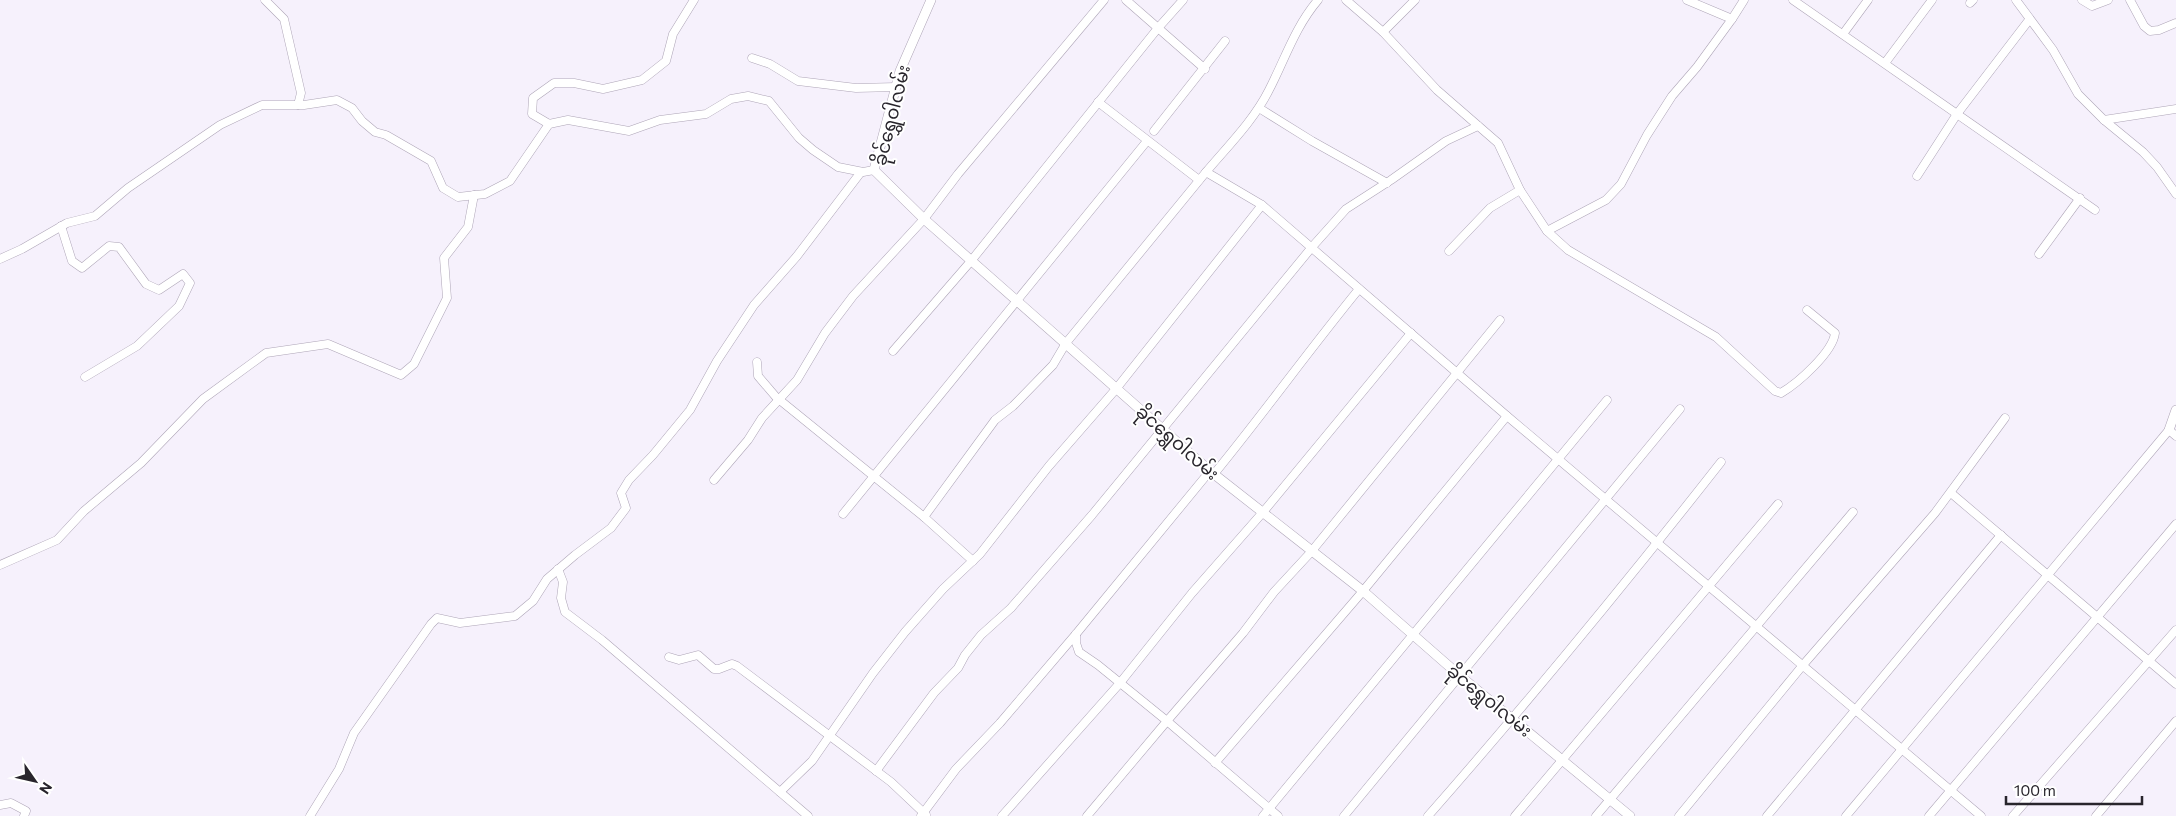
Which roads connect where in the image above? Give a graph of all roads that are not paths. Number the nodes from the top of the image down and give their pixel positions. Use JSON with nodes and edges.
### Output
{"nodes":[{"id":1,"x":265,"y":0,"type":"edge"},
{"id":2,"x":694,"y":0,"type":"edge"},
{"id":3,"x":931,"y":0,"type":"edge"},
{"id":4,"x":1104,"y":0,"type":"edge"},
{"id":5,"x":1126,"y":0,"type":"edge"},
{"id":6,"x":1183,"y":0,"type":"edge"},
{"id":7,"x":1318,"y":0,"type":"edge"},
{"id":8,"x":1346,"y":0,"type":"edge"},
{"id":9,"x":1415,"y":0,"type":"edge"},
{"id":10,"x":1687,"y":0,"type":"edge"},
{"id":11,"x":1744,"y":0,"type":"edge"},
{"id":12,"x":1793,"y":0,"type":"edge"},
{"id":13,"x":1868,"y":0,"type":"edge"},
{"id":14,"x":1932,"y":0,"type":"edge"},
{"id":15,"x":2016,"y":0,"type":"edge"},
{"id":16,"x":2082,"y":0,"type":"edge"},
{"id":17,"x":2108,"y":0,"type":"edge"},
{"id":18,"x":2130,"y":0,"type":"edge"},
{"id":19,"x":1732,"y":19,"type":"junction"},
{"id":20,"x":2029,"y":20,"type":"junction"},
{"id":21,"x":2176,"y":23,"type":"edge"},
{"id":22,"x":1158,"y":28,"type":"junction"},
{"id":23,"x":1383,"y":32,"type":"junction"},
{"id":24,"x":1843,"y":34,"type":"junction"},
{"id":25,"x":1225,"y":42,"type":"dead end"},
{"id":26,"x":752,"y":58,"type":"dead end"},
{"id":27,"x":1885,"y":63,"type":"junction"},
{"id":28,"x":1204,"y":69,"type":"junction"},
{"id":29,"x":896,"y":87,"type":"junction"},
{"id":30,"x":1098,"y":102,"type":"junction"},
{"id":31,"x":298,"y":105,"type":"junction"},
{"id":32,"x":1259,"y":108,"type":"junction"},
{"id":33,"x":2176,"y":108,"type":"edge"},
{"id":34,"x":1957,"y":114,"type":"junction"},
{"id":35,"x":2104,"y":120,"type":"junction"},
{"id":36,"x":547,"y":123,"type":"junction"},
{"id":37,"x":1478,"y":126,"type":"junction"},
{"id":38,"x":1154,"y":132,"type":"dead end"},
{"id":39,"x":1147,"y":141,"type":"junction"},
{"id":40,"x":874,"y":170,"type":"junction"},
{"id":41,"x":861,"y":172,"type":"junction"},
{"id":42,"x":1206,"y":172,"type":"junction"},
{"id":43,"x":1917,"y":176,"type":"dead end"},
{"id":44,"x":1199,"y":180,"type":"junction"},
{"id":45,"x":1387,"y":183,"type":"junction"},
{"id":46,"x":1520,"y":190,"type":"junction"},
{"id":47,"x":2176,"y":194,"type":"edge"},
{"id":48,"x":474,"y":195,"type":"junction"},
{"id":49,"x":2080,"y":198,"type":"junction"},
{"id":50,"x":1262,"y":205,"type":"junction"},
{"id":51,"x":2095,"y":210,"type":"dead end"},
{"id":52,"x":924,"y":220,"type":"junction"},
{"id":53,"x":61,"y":226,"type":"junction"},
{"id":54,"x":1547,"y":232,"type":"junction"},
{"id":55,"x":1312,"y":247,"type":"junction"},
{"id":56,"x":1449,"y":251,"type":"dead end"},
{"id":57,"x":2040,"y":254,"type":"dead end"},
{"id":58,"x":0,"y":259,"type":"edge"},
{"id":59,"x":970,"y":261,"type":"junction"},
{"id":60,"x":1359,"y":289,"type":"junction"},
{"id":61,"x":1017,"y":301,"type":"junction"},
{"id":62,"x":1807,"y":310,"type":"dead end"},
{"id":63,"x":1500,"y":320,"type":"dead end"},
{"id":64,"x":1411,"y":333,"type":"junction"},
{"id":65,"x":1066,"y":343,"type":"junction"},
{"id":66,"x":893,"y":351,"type":"dead end"},
{"id":67,"x":756,"y":362,"type":"dead end"},
{"id":68,"x":1458,"y":373,"type":"junction"},
{"id":69,"x":85,"y":377,"type":"dead end"},
{"id":70,"x":1116,"y":389,"type":"junction"},
{"id":71,"x":780,"y":400,"type":"junction"},
{"id":72,"x":1607,"y":400,"type":"dead end"},
{"id":73,"x":1680,"y":409,"type":"dead end"},
{"id":74,"x":2176,"y":410,"type":"edge"},
{"id":75,"x":1507,"y":416,"type":"junction"},
{"id":76,"x":2005,"y":418,"type":"dead end"},
{"id":77,"x":1163,"y":428,"type":"junction"},
{"id":78,"x":2172,"y":433,"type":"edge"},
{"id":79,"x":1558,"y":458,"type":"junction"},
{"id":80,"x":1721,"y":462,"type":"dead end"},
{"id":81,"x":1212,"y":472,"type":"junction"},
{"id":82,"x":874,"y":476,"type":"junction"},
{"id":83,"x":714,"y":480,"type":"dead end"},
{"id":84,"x":1951,"y":493,"type":"junction"},
{"id":85,"x":1607,"y":500,"type":"junction"},
{"id":86,"x":1778,"y":504,"type":"dead end"},
{"id":87,"x":1264,"y":511,"type":"junction"},
{"id":88,"x":1853,"y":512,"type":"dead end"},
{"id":89,"x":843,"y":514,"type":"dead end"},
{"id":90,"x":924,"y":517,"type":"junction"},
{"id":91,"x":2176,"y":524,"type":"edge"},
{"id":92,"x":2001,"y":535,"type":"junction"},
{"id":93,"x":1658,"y":542,"type":"junction"},
{"id":94,"x":1311,"y":552,"type":"junction"},
{"id":95,"x":973,"y":560,"type":"junction"},
{"id":96,"x":0,"y":565,"type":"edge"},
{"id":97,"x":558,"y":569,"type":"junction"},
{"id":98,"x":2048,"y":575,"type":"junction"},
{"id":99,"x":1710,"y":586,"type":"junction"},
{"id":100,"x":1363,"y":591,"type":"junction"},
{"id":101,"x":2097,"y":617,"type":"junction"},
{"id":102,"x":1756,"y":625,"type":"junction"},
{"id":103,"x":2176,"y":630,"type":"edge"},
{"id":104,"x":1076,"y":634,"type":"junction"},
{"id":105,"x":1412,"y":635,"type":"junction"},
{"id":106,"x":669,"y":657,"type":"dead end"},
{"id":107,"x":2150,"y":662,"type":"junction"},
{"id":108,"x":1803,"y":665,"type":"junction"},
{"id":109,"x":1459,"y":675,"type":"junction"},
{"id":110,"x":1120,"y":683,"type":"junction"},
{"id":111,"x":2176,"y":684,"type":"edge"},
{"id":112,"x":1857,"y":710,"type":"junction"},
{"id":113,"x":1514,"y":719,"type":"junction"},
{"id":114,"x":1167,"y":721,"type":"junction"},
{"id":115,"x":2176,"y":721,"type":"edge"},
{"id":116,"x":830,"y":735,"type":"junction"},
{"id":117,"x":1902,"y":748,"type":"junction"},
{"id":118,"x":1563,"y":760,"type":"junction"},
{"id":119,"x":1215,"y":763,"type":"junction"},
{"id":120,"x":876,"y":771,"type":"junction"},
{"id":121,"x":1951,"y":790,"type":"junction"},
{"id":122,"x":780,"y":792,"type":"junction"},
{"id":123,"x":1610,"y":799,"type":"junction"},
{"id":124,"x":0,"y":805,"type":"edge"},
{"id":125,"x":1270,"y":809,"type":"junction"},
{"id":126,"x":924,"y":815,"type":"edge"},
{"id":127,"x":24,"y":816,"type":"edge"},
{"id":128,"x":310,"y":816,"type":"edge"},
{"id":129,"x":808,"y":816,"type":"edge"},
{"id":130,"x":1002,"y":816,"type":"edge"},
{"id":131,"x":1087,"y":816,"type":"edge"},
{"id":132,"x":1263,"y":816,"type":"edge"},
{"id":133,"x":1278,"y":816,"type":"edge"},
{"id":134,"x":1344,"y":816,"type":"edge"},
{"id":135,"x":1428,"y":816,"type":"edge"},
{"id":136,"x":1515,"y":816,"type":"edge"},
{"id":137,"x":1596,"y":816,"type":"edge"},
{"id":138,"x":1630,"y":816,"type":"edge"},
{"id":139,"x":1679,"y":816,"type":"edge"},
{"id":140,"x":1768,"y":816,"type":"edge"},
{"id":141,"x":1846,"y":816,"type":"edge"},
{"id":142,"x":1929,"y":816,"type":"edge"},
{"id":143,"x":1981,"y":816,"type":"edge"},
{"id":144,"x":2013,"y":816,"type":"edge"},
{"id":145,"x":2096,"y":816,"type":"edge"}],
"edges":[{"from":1,"to":31,"type":"street"},
{"from":2,"to":36,"type":"street"},
{"from":3,"to":29,"type":"street","name":"ခိုင်ရွှေဝါလမ်း"},
{"from":4,"to":52,"type":"street"},
{"from":5,"to":22,"type":"street"},
{"from":6,"to":22,"type":"street"},
{"from":7,"to":32,"type":"street"},
{"from":8,"to":23,"type":"street"},
{"from":9,"to":23,"type":"street"},
{"from":10,"to":19,"type":"street"},
{"from":11,"to":19,"type":"street"},
{"from":12,"to":24,"type":"street"},
{"from":13,"to":24,"type":"street"},
{"from":14,"to":27,"type":"street"},
{"from":15,"to":20,"type":"street"},
{"from":16,"to":17,"type":"street"},
{"from":18,"to":21,"type":"street"},
{"from":19,"to":54,"type":"street"},
{"from":20,"to":34,"type":"street"},
{"from":20,"to":35,"type":"street"},
{"from":22,"to":28,"type":"street"},
{"from":22,"to":30,"type":"street"},
{"from":23,"to":37,"type":"street"},
{"from":24,"to":27,"type":"street"},
{"from":25,"to":28,"type":"street"},
{"from":26,"to":29,"type":"street"},
{"from":27,"to":34,"type":"street"},
{"from":28,"to":38,"type":"street"},
{"from":29,"to":40,"type":"street","name":"ခိုင်ရွှေဝါလမ်း"},
{"from":30,"to":39,"type":"street"},
{"from":30,"to":59,"type":"street"},
{"from":31,"to":48,"type":"street"},
{"from":31,"to":53,"type":"street"},
{"from":32,"to":42,"type":"street"},
{"from":32,"to":45,"type":"street"},
{"from":33,"to":35,"type":"street"},
{"from":34,"to":43,"type":"street"},
{"from":34,"to":49,"type":"street"},
{"from":35,"to":47,"type":"street"},
{"from":36,"to":41,"type":"street"},
{"from":36,"to":48,"type":"street"},
{"from":37,"to":45,"type":"street"},
{"from":37,"to":46,"type":"street"},
{"from":39,"to":44,"type":"street"},
{"from":39,"to":61,"type":"street"},
{"from":40,"to":41,"type":"street"},
{"from":40,"to":52,"type":"street","name":"ခိုင်ရွှေဝါလမ်း"},
{"from":41,"to":97,"type":"street"},
{"from":42,"to":44,"type":"street"},
{"from":42,"to":50,"type":"street"},
{"from":44,"to":65,"type":"street"},
{"from":45,"to":55,"type":"street"},
{"from":46,"to":54,"type":"street"},
{"from":46,"to":56,"type":"street"},
{"from":48,"to":96,"type":"street"},
{"from":49,"to":51,"type":"street"},
{"from":49,"to":57,"type":"street"},
{"from":50,"to":55,"type":"street"},
{"from":50,"to":70,"type":"street"},
{"from":52,"to":59,"type":"street","name":"ခိုင်ရွှေဝါလမ်း"},
{"from":52,"to":71,"type":"street"},
{"from":53,"to":58,"type":"street"},
{"from":53,"to":69,"type":"street"},
{"from":54,"to":62,"type":"street"},
{"from":55,"to":60,"type":"street"},
{"from":55,"to":77,"type":"street"},
{"from":59,"to":61,"type":"street","name":"ခိုင်ရွှေဝါလမ်း"},
{"from":59,"to":66,"type":"street"},
{"from":60,"to":64,"type":"street"},
{"from":60,"to":81,"type":"street"},
{"from":61,"to":65,"type":"street","name":"ခိုင်ရွှေဝါလမ်း"},
{"from":61,"to":82,"type":"street"},
{"from":63,"to":68,"type":"street"},
{"from":64,"to":68,"type":"street"},
{"from":64,"to":87,"type":"street"},
{"from":65,"to":70,"type":"street","name":"ခိုင်ရွှေဝါလမ်း"},
{"from":65,"to":90,"type":"street"},
{"from":67,"to":71,"type":"street"},
{"from":68,"to":75,"type":"street"},
{"from":68,"to":94,"type":"street"},
{"from":70,"to":77,"type":"street","name":"ခိုင်ရွှေဝါလမ်း"},
{"from":70,"to":95,"type":"street"},
{"from":71,"to":82,"type":"street"},
{"from":71,"to":83,"type":"street"},
{"from":72,"to":79,"type":"street"},
{"from":73,"to":85,"type":"street"},
{"from":74,"to":78,"type":"street"},
{"from":75,"to":79,"type":"street"},
{"from":75,"to":100,"type":"street"},
{"from":76,"to":84,"type":"street"},
{"from":77,"to":81,"type":"street","name":"ခိုင်ရွှေဝါလမ်း"},
{"from":77,"to":120,"type":"street"},
{"from":78,"to":98,"type":"street"},
{"from":79,"to":85,"type":"street"},
{"from":79,"to":105,"type":"street"},
{"from":80,"to":93,"type":"street"},
{"from":81,"to":87,"type":"street","name":"ခိုင်ရွှေဝါလမ်း"},
{"from":81,"to":104,"type":"street"},
{"from":82,"to":89,"type":"street"},
{"from":82,"to":90,"type":"street"},
{"from":84,"to":92,"type":"street"},
{"from":84,"to":108,"type":"street"},
{"from":85,"to":93,"type":"street"},
{"from":85,"to":109,"type":"street"},
{"from":86,"to":99,"type":"street"},
{"from":87,"to":94,"type":"street","name":"ခိုင်ရွှေဝါလမ်း"},
{"from":87,"to":110,"type":"street"},
{"from":88,"to":102,"type":"street"},
{"from":90,"to":95,"type":"street"},
{"from":91,"to":101,"type":"street"},
{"from":92,"to":98,"type":"street"},
{"from":92,"to":112,"type":"street"},
{"from":93,"to":99,"type":"street"},
{"from":93,"to":113,"type":"street"},
{"from":94,"to":100,"type":"street","name":"ခိုင်ရွှေဝါလမ်း"},
{"from":94,"to":114,"type":"street"},
{"from":95,"to":116,"type":"street"},
{"from":97,"to":122,"type":"street"},
{"from":97,"to":128,"type":"street"},
{"from":98,"to":101,"type":"street"},
{"from":98,"to":117,"type":"street"},
{"from":99,"to":102,"type":"street"},
{"from":99,"to":118,"type":"street"},
{"from":100,"to":105,"type":"street","name":"ခိုင်ရွှေဝါလမ်း"},
{"from":100,"to":119,"type":"street"},
{"from":101,"to":107,"type":"street"},
{"from":101,"to":121,"type":"street"},
{"from":102,"to":108,"type":"street"},
{"from":102,"to":123,"type":"street"},
{"from":103,"to":107,"type":"street"},
{"from":104,"to":110,"type":"street"},
{"from":104,"to":126,"type":"street"},
{"from":105,"to":109,"type":"street","name":"ခိုင်ရွှေဝါလမ်း"},
{"from":105,"to":125,"type":"street"},
{"from":106,"to":116,"type":"street"},
{"from":107,"to":111,"type":"street"},
{"from":107,"to":144,"type":"street"},
{"from":108,"to":112,"type":"street"},
{"from":108,"to":139,"type":"street"},
{"from":109,"to":113,"type":"street","name":"ခိုင်ရွှေဝါလမ်း"},
{"from":109,"to":134,"type":"street"},
{"from":110,"to":114,"type":"street"},
{"from":110,"to":130,"type":"street"},
{"from":112,"to":117,"type":"street"},
{"from":112,"to":140,"type":"street"},
{"from":113,"to":118,"type":"street","name":"ခိုင်ရွှေဝါလမ်း"},
{"from":113,"to":135,"type":"street"},
{"from":114,"to":119,"type":"street"},
{"from":114,"to":131,"type":"street"},
{"from":115,"to":145,"type":"street"},
{"from":116,"to":120,"type":"street"},
{"from":116,"to":122,"type":"street"},
{"from":117,"to":121,"type":"street"},
{"from":117,"to":141,"type":"street"},
{"from":118,"to":123,"type":"street","name":"ခိုင်ရွှေဝါလမ်း"},
{"from":118,"to":136,"type":"street"},
{"from":119,"to":125,"type":"street"},
{"from":120,"to":126,"type":"street"},
{"from":121,"to":142,"type":"street"},
{"from":121,"to":143,"type":"street"},
{"from":122,"to":129,"type":"street"},
{"from":123,"to":137,"type":"street"},
{"from":123,"to":138,"type":"street","name":"ခိုင်ရွှေဝါလမ်း"},
{"from":124,"to":127,"type":"street"},
{"from":125,"to":132,"type":"street"},
{"from":125,"to":133,"type":"street"}]}
